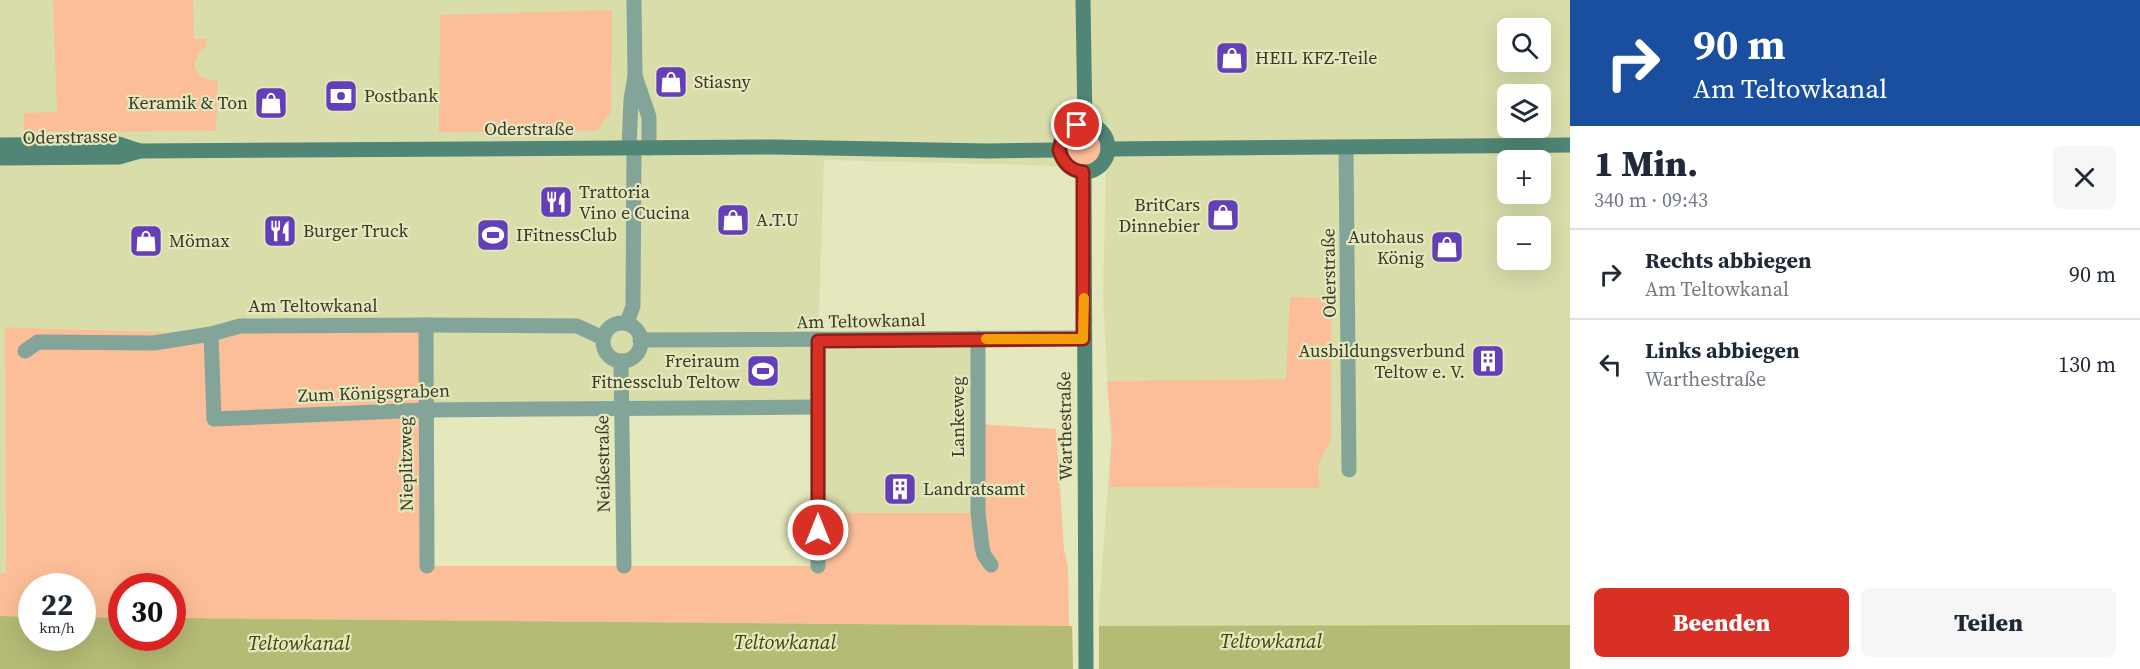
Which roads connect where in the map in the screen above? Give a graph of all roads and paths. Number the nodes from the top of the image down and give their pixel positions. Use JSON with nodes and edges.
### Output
{"nodes":[{"id":1,"x":634,"y":0,"type":"edge"},
{"id":2,"x":1083,"y":0,"type":"edge"},
{"id":3,"x":1085,"y":124,"type":"junction"},
{"id":4,"x":0,"y":145,"type":"edge"},
{"id":5,"x":1570,"y":145,"type":"edge"},
{"id":6,"x":638,"y":148,"type":"junction"},
{"id":7,"x":1346,"y":148,"type":"junction"},
{"id":8,"x":1108,"y":149,"type":"junction"},
{"id":9,"x":1059,"y":150,"type":"junction"},
{"id":10,"x":140,"y":152,"type":"junction"},
{"id":11,"x":0,"y":158,"type":"edge"},
{"id":12,"x":1083,"y":172,"type":"junction"},
{"id":13,"x":627,"y":323,"type":"junction"},
{"id":14,"x":426,"y":325,"type":"junction"},
{"id":15,"x":211,"y":334,"type":"junction"},
{"id":16,"x":603,"y":338,"type":"junction"},
{"id":17,"x":978,"y":339,"type":"junction"},
{"id":18,"x":1083,"y":339,"type":"junction"},
{"id":19,"x":640,"y":340,"type":"junction"},
{"id":20,"x":818,"y":341,"type":"junction"},
{"id":21,"x":25,"y":351,"type":"dead end"},
{"id":22,"x":621,"y":361,"type":"junction"},
{"id":23,"x":818,"y":407,"type":"junction"},
{"id":24,"x":621,"y":408,"type":"junction"},
{"id":25,"x":425,"y":410,"type":"junction"},
{"id":26,"x":1349,"y":470,"type":"dead end"},
{"id":27,"x":991,"y":565,"type":"dead end"},
{"id":28,"x":427,"y":566,"type":"dead end"},
{"id":29,"x":624,"y":566,"type":"dead end"},
{"id":30,"x":818,"y":566,"type":"dead end"},
{"id":31,"x":1086,"y":669,"type":"edge"}],
"edges":[{"from":1,"to":6,"type":"street"},
{"from":2,"to":3,"type":"main road"},
{"from":3,"to":8,"type":"main road"},
{"from":3,"to":9,"type":"main road"},
{"from":4,"to":10,"type":"main road","name":"Oderstraße"},
{"from":5,"to":7,"type":"main road"},
{"from":6,"to":9,"type":"main road","name":"Oderstraße"},
{"from":6,"to":10,"type":"main road","name":"Oderstraße"},
{"from":6,"to":13,"type":"street"},
{"from":7,"to":8,"type":"main road"},
{"from":7,"to":26,"type":"street","name":"Oderstraße"},
{"from":8,"to":12,"type":"main road"},
{"from":9,"to":12,"type":"main road"},
{"from":10,"to":11,"type":"main road","name":"Oderstrasse"},
{"from":12,"to":18,"type":"main road","name":"Warthestraße"},
{"from":13,"to":16,"type":"street"},
{"from":13,"to":19,"type":"street"},
{"from":14,"to":15,"type":"street","name":"Am Teltowkanal"},
{"from":14,"to":16,"type":"street","name":"Am Teltowkanal"},
{"from":14,"to":25,"type":"street","name":"Nieplitzweg"},
{"from":15,"to":21,"type":"street","name":"Am Teltowkanal"},
{"from":15,"to":25,"type":"street","name":"Zum Königsgraben"},
{"from":16,"to":22,"type":"street"},
{"from":17,"to":18,"type":"street","name":"Am Teltowkanal"},
{"from":17,"to":20,"type":"street","name":"Am Teltowkanal"},
{"from":17,"to":27,"type":"street","name":"Lankeweg"},
{"from":18,"to":31,"type":"main road","name":"Warthestraße"},
{"from":19,"to":20,"type":"street","name":"Am Teltowkanal"},
{"from":19,"to":22,"type":"street"},
{"from":20,"to":23,"type":"street"},
{"from":22,"to":24,"type":"street","name":"Neißestraße"},
{"from":23,"to":24,"type":"street","name":"Zum Königsgraben"},
{"from":23,"to":30,"type":"street"},
{"from":24,"to":25,"type":"street","name":"Zum Königsgraben"},
{"from":24,"to":29,"type":"street","name":"Neißestraße"},
{"from":25,"to":28,"type":"street","name":"Nieplitzweg"}]}
